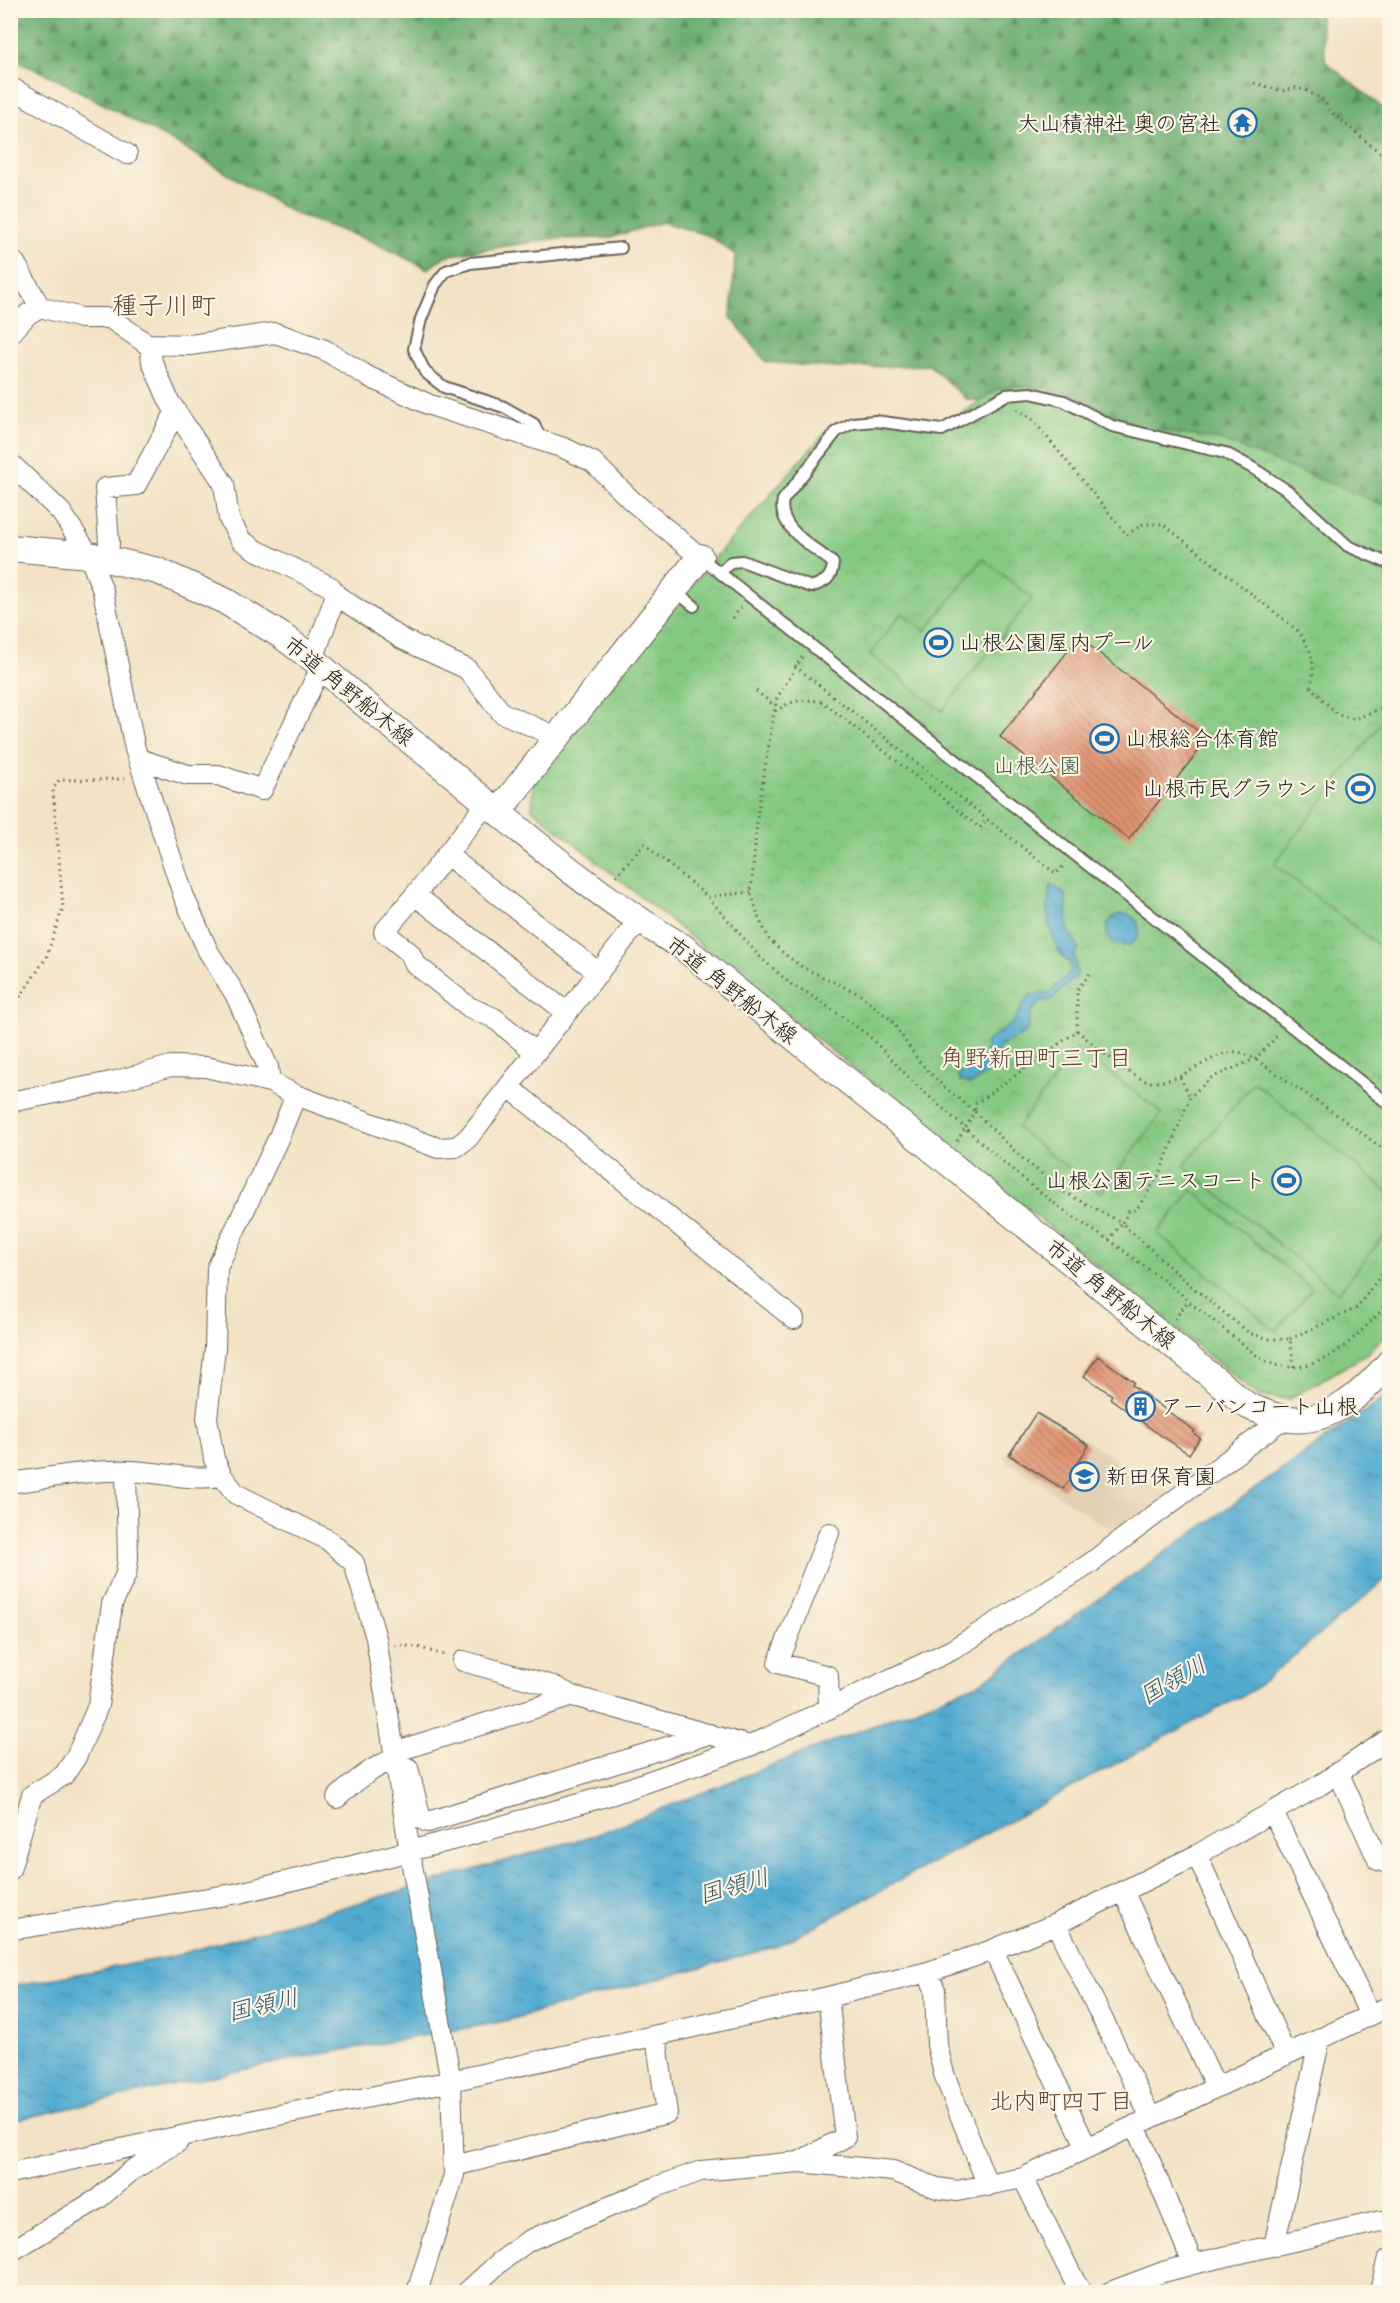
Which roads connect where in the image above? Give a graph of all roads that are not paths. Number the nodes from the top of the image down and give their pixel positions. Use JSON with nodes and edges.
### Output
{"nodes":[{"id":1,"x":10,"y":87,"type":"edge"},
{"id":2,"x":127,"y":154,"type":"dead end"},
{"id":3,"x":621,"y":248,"type":"dead end"},
{"id":4,"x":10,"y":259,"type":"edge"},
{"id":5,"x":40,"y":307,"type":"junction"},
{"id":6,"x":12,"y":332,"type":"dead end"},
{"id":7,"x":154,"y":345,"type":"junction"},
{"id":8,"x":175,"y":413,"type":"junction"},
{"id":9,"x":541,"y":441,"type":"junction"},
{"id":10,"x":10,"y":463,"type":"edge"},
{"id":11,"x":10,"y":548,"type":"edge"},
{"id":12,"x":99,"y":557,"type":"junction"},
{"id":13,"x":700,"y":557,"type":"junction"},
{"id":14,"x":1389,"y":564,"type":"edge"},
{"id":15,"x":720,"y":573,"type":"junction"},
{"id":16,"x":674,"y":590,"type":"junction"},
{"id":17,"x":336,"y":595,"type":"junction"},
{"id":18,"x":694,"y":606,"type":"dead end"},
{"id":19,"x":317,"y":663,"type":"junction"},
{"id":20,"x":557,"y":737,"type":"junction"},
{"id":21,"x":139,"y":759,"type":"junction"},
{"id":22,"x":493,"y":808,"type":"junction"},
{"id":23,"x":447,"y":855,"type":"junction"},
{"id":24,"x":415,"y":895,"type":"junction"},
{"id":25,"x":639,"y":921,"type":"junction"},
{"id":26,"x":599,"y":973,"type":"junction"},
{"id":27,"x":566,"y":1012,"type":"junction"},
{"id":28,"x":535,"y":1052,"type":"junction"},
{"id":29,"x":270,"y":1082,"type":"junction"},
{"id":30,"x":508,"y":1087,"type":"junction"},
{"id":31,"x":296,"y":1095,"type":"junction"},
{"id":32,"x":10,"y":1102,"type":"edge"},
{"id":33,"x":1389,"y":1105,"type":"edge"},
{"id":34,"x":794,"y":1319,"type":"dead end"},
{"id":35,"x":1389,"y":1362,"type":"edge"},
{"id":36,"x":1284,"y":1418,"type":"junction"},
{"id":37,"x":126,"y":1471,"type":"junction"},
{"id":38,"x":222,"y":1476,"type":"junction"},
{"id":39,"x":10,"y":1483,"type":"edge"},
{"id":40,"x":829,"y":1533,"type":"dead end"},
{"id":41,"x":464,"y":1661,"type":"road end"},
{"id":42,"x":573,"y":1696,"type":"junction"},
{"id":43,"x":828,"y":1709,"type":"junction"},
{"id":44,"x":709,"y":1734,"type":"junction"},
{"id":45,"x":1389,"y":1738,"type":"edge"},
{"id":46,"x":750,"y":1746,"type":"junction"},
{"id":47,"x":398,"y":1753,"type":"junction"},
{"id":48,"x":1338,"y":1772,"type":"junction"},
{"id":49,"x":337,"y":1798,"type":"dead end"},
{"id":50,"x":1273,"y":1812,"type":"junction"},
{"id":51,"x":1197,"y":1855,"type":"junction"},
{"id":52,"x":411,"y":1857,"type":"junction"},
{"id":53,"x":1389,"y":1863,"type":"edge"},
{"id":54,"x":10,"y":1870,"type":"edge"},
{"id":55,"x":1123,"y":1891,"type":"junction"},
{"id":56,"x":10,"y":1916,"type":"edge"},
{"id":57,"x":61,"y":1922,"type":"junction"},
{"id":58,"x":1056,"y":1924,"type":"junction"},
{"id":59,"x":10,"y":1930,"type":"edge"},
{"id":60,"x":993,"y":1950,"type":"junction"},
{"id":61,"x":928,"y":1972,"type":"junction"},
{"id":62,"x":828,"y":1997,"type":"junction"},
{"id":63,"x":1389,"y":2006,"type":"edge"},
{"id":64,"x":1370,"y":2015,"type":"junction"},
{"id":65,"x":656,"y":2036,"type":"junction"},
{"id":66,"x":1320,"y":2038,"type":"junction"},
{"id":67,"x":1286,"y":2055,"type":"junction"},
{"id":68,"x":450,"y":2075,"type":"junction"},
{"id":69,"x":1216,"y":2087,"type":"junction"},
{"id":70,"x":1143,"y":2122,"type":"junction"},
{"id":71,"x":182,"y":2137,"type":"junction"},
{"id":72,"x":1087,"y":2148,"type":"junction"},
{"id":73,"x":799,"y":2162,"type":"junction"},
{"id":74,"x":454,"y":2166,"type":"junction"},
{"id":75,"x":10,"y":2174,"type":"edge"},
{"id":76,"x":1023,"y":2178,"type":"junction"},
{"id":77,"x":988,"y":2186,"type":"junction"},
{"id":78,"x":1389,"y":2222,"type":"edge"},
{"id":79,"x":1274,"y":2246,"type":"junction"},
{"id":80,"x":10,"y":2252,"type":"edge"},
{"id":81,"x":1389,"y":2262,"type":"edge"},
{"id":82,"x":1193,"y":2264,"type":"junction"},
{"id":83,"x":417,"y":2292,"type":"edge"},
{"id":84,"x":467,"y":2292,"type":"edge"},
{"id":85,"x":1083,"y":2292,"type":"edge"},
{"id":86,"x":1110,"y":2292,"type":"edge"},
{"id":87,"x":1383,"y":2292,"type":"edge"}],
"edges":[{"from":1,"to":2,"type":"street"},
{"from":3,"to":9,"type":"lane"},
{"from":4,"to":5,"type":"street"},
{"from":5,"to":6,"type":"street"},
{"from":5,"to":7,"type":"street"},
{"from":7,"to":8,"type":"street"},
{"from":7,"to":9,"type":"street"},
{"from":8,"to":12,"type":"street"},
{"from":8,"to":17,"type":"street"},
{"from":9,"to":13,"type":"street"},
{"from":10,"to":12,"type":"street"},
{"from":11,"to":12,"type":"street","name":"市道 角野船木線"},
{"from":12,"to":19,"type":"street","name":"市道 角野船木線"},
{"from":12,"to":21,"type":"street"},
{"from":13,"to":15,"type":"lane"},
{"from":13,"to":16,"type":"street"},
{"from":14,"to":15,"type":"lane"},
{"from":15,"to":33,"type":"lane"},
{"from":16,"to":18,"type":"lane"},
{"from":16,"to":20,"type":"street"},
{"from":17,"to":19,"type":"street"},
{"from":17,"to":20,"type":"street"},
{"from":19,"to":21,"type":"street"},
{"from":19,"to":22,"type":"street","name":"市道 角野船木線"},
{"from":20,"to":22,"type":"street"},
{"from":21,"to":29,"type":"street"},
{"from":22,"to":23,"type":"street"},
{"from":22,"to":25,"type":"street","name":"市道 角野船木線"},
{"from":23,"to":24,"type":"street"},
{"from":23,"to":26,"type":"street"},
{"from":24,"to":27,"type":"street"},
{"from":24,"to":28,"type":"street"},
{"from":25,"to":26,"type":"street"},
{"from":25,"to":36,"type":"street","name":"市道 角野船木線"},
{"from":26,"to":27,"type":"street"},
{"from":27,"to":28,"type":"street"},
{"from":28,"to":30,"type":"street"},
{"from":29,"to":31,"type":"street"},
{"from":29,"to":32,"type":"street"},
{"from":30,"to":31,"type":"street"},
{"from":30,"to":34,"type":"street"},
{"from":31,"to":38,"type":"street"},
{"from":35,"to":36,"type":"street","name":"市道 角野船木線"},
{"from":36,"to":43,"type":"street"},
{"from":37,"to":38,"type":"street"},
{"from":37,"to":39,"type":"street"},
{"from":37,"to":54,"type":"street"},
{"from":38,"to":47,"type":"street"},
{"from":40,"to":43,"type":"street"},
{"from":41,"to":42,"type":"street"},
{"from":42,"to":44,"type":"street"},
{"from":42,"to":47,"type":"street"},
{"from":43,"to":46,"type":"street"},
{"from":44,"to":46,"type":"street"},
{"from":44,"to":47,"type":"street"},
{"from":45,"to":48,"type":"street"},
{"from":46,"to":52,"type":"street"},
{"from":47,"to":49,"type":"street"},
{"from":47,"to":52,"type":"street"},
{"from":48,"to":50,"type":"street"},
{"from":48,"to":53,"type":"street"},
{"from":50,"to":51,"type":"street"},
{"from":50,"to":64,"type":"street"},
{"from":51,"to":55,"type":"street"},
{"from":51,"to":67,"type":"street"},
{"from":52,"to":57,"type":"street"},
{"from":52,"to":68,"type":"street"},
{"from":55,"to":58,"type":"street"},
{"from":55,"to":69,"type":"street"},
{"from":56,"to":57,"type":"street"},
{"from":57,"to":59,"type":"street"},
{"from":58,"to":60,"type":"street"},
{"from":58,"to":70,"type":"street"},
{"from":60,"to":61,"type":"street"},
{"from":60,"to":72,"type":"street"},
{"from":61,"to":62,"type":"street"},
{"from":61,"to":77,"type":"street"},
{"from":62,"to":65,"type":"street"},
{"from":62,"to":73,"type":"street"},
{"from":63,"to":64,"type":"street"},
{"from":64,"to":66,"type":"street"},
{"from":65,"to":68,"type":"street"},
{"from":65,"to":74,"type":"street"},
{"from":66,"to":67,"type":"street"},
{"from":66,"to":79,"type":"street"},
{"from":67,"to":69,"type":"street"},
{"from":68,"to":71,"type":"street"},
{"from":68,"to":74,"type":"street"},
{"from":69,"to":70,"type":"street"},
{"from":70,"to":72,"type":"street"},
{"from":70,"to":82,"type":"street"},
{"from":71,"to":75,"type":"street"},
{"from":71,"to":80,"type":"street"},
{"from":72,"to":76,"type":"street"},
{"from":73,"to":77,"type":"street"},
{"from":73,"to":84,"type":"street"},
{"from":74,"to":83,"type":"street"},
{"from":76,"to":77,"type":"street"},
{"from":76,"to":85,"type":"street"},
{"from":78,"to":79,"type":"street"},
{"from":79,"to":82,"type":"street"},
{"from":81,"to":87,"type":"street"},
{"from":82,"to":86,"type":"street"}]}
